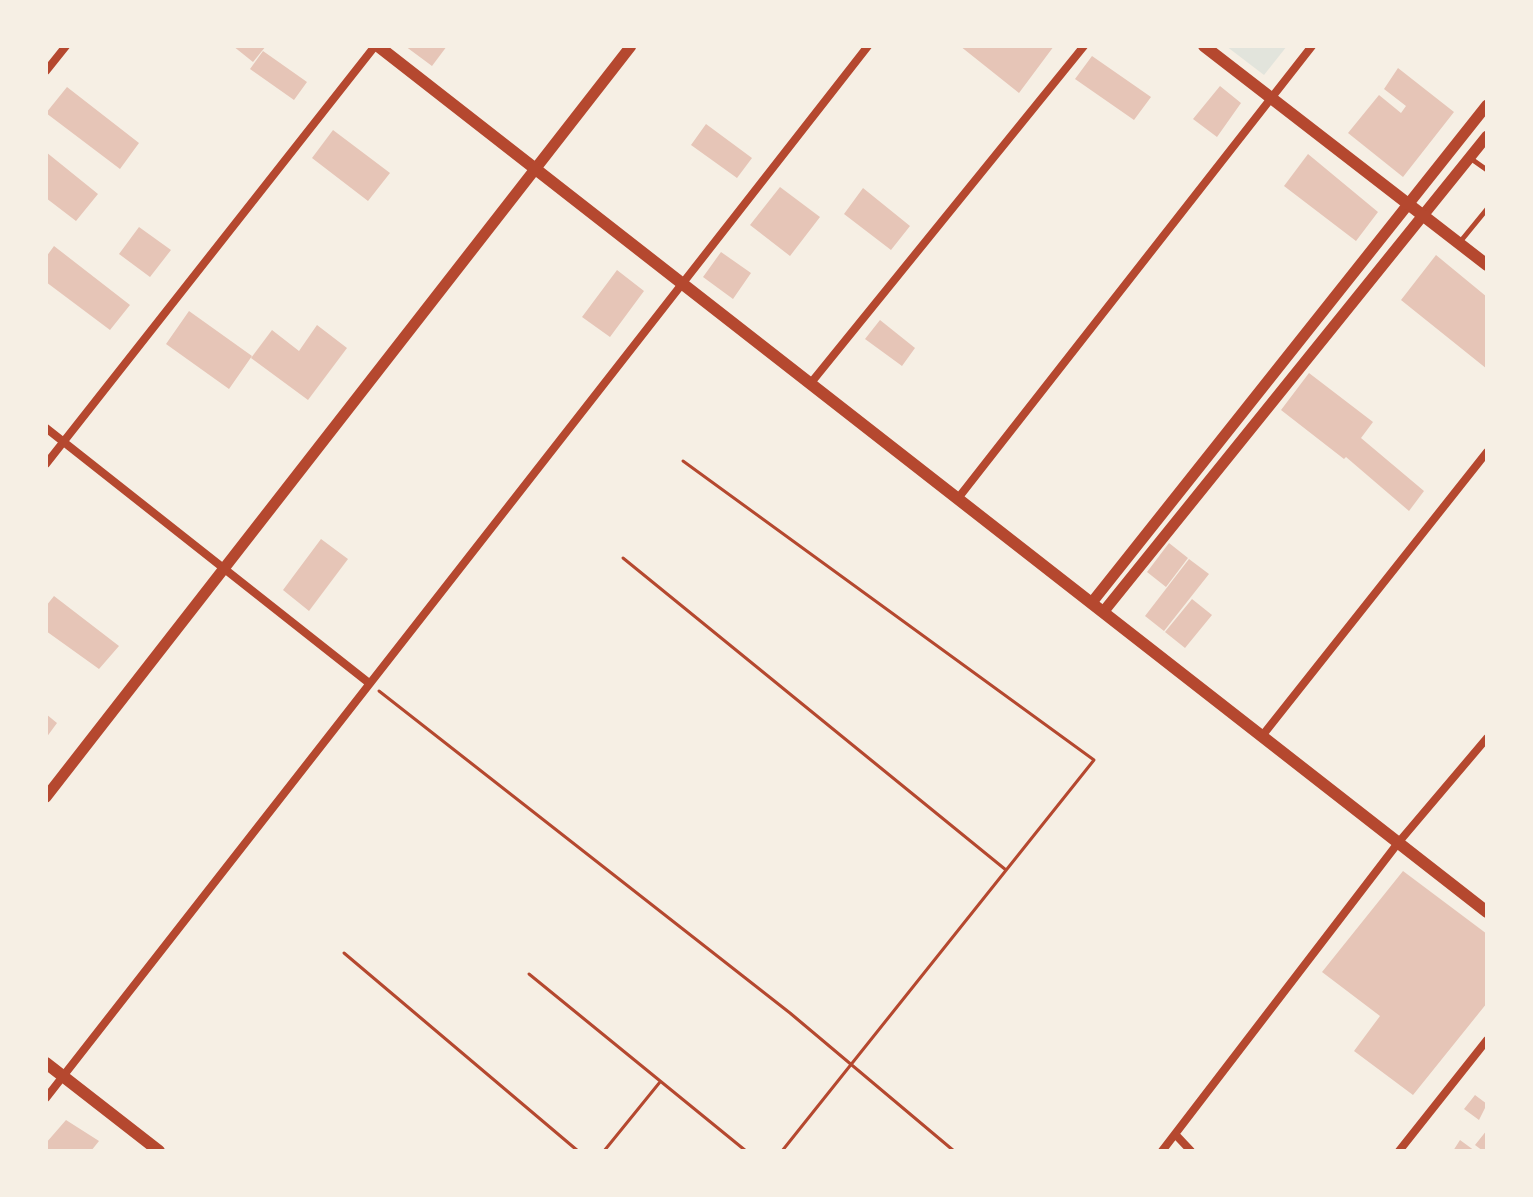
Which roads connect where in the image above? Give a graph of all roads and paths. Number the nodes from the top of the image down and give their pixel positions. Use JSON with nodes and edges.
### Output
{"nodes":[{"id":1,"x":66,"y":46,"type":"edge"},
{"id":2,"x":377,"y":46,"type":"edge"},
{"id":3,"x":631,"y":46,"type":"edge"},
{"id":4,"x":868,"y":46,"type":"edge"},
{"id":5,"x":1084,"y":46,"type":"edge"},
{"id":6,"x":1204,"y":46,"type":"edge"},
{"id":7,"x":1312,"y":46,"type":"edge"},
{"id":8,"x":46,"y":71,"type":"edge"},
{"id":9,"x":1272,"y":98,"type":"junction"},
{"id":10,"x":1487,"y":105,"type":"edge"},
{"id":11,"x":1487,"y":136,"type":"edge"},
{"id":12,"x":1469,"y":157,"type":"junction"},
{"id":13,"x":536,"y":169,"type":"junction"},
{"id":14,"x":1487,"y":170,"type":"edge"},
{"id":15,"x":1408,"y":204,"type":"junction"},
{"id":16,"x":1487,"y":209,"type":"edge"},
{"id":17,"x":1422,"y":214,"type":"junction"},
{"id":18,"x":1459,"y":243,"type":"junction"},
{"id":19,"x":1487,"y":265,"type":"edge"},
{"id":20,"x":681,"y":282,"type":"junction"},
{"id":21,"x":810,"y":384,"type":"junction"},
{"id":22,"x":46,"y":428,"type":"edge"},
{"id":23,"x":63,"y":442,"type":"junction"},
{"id":24,"x":1487,"y":452,"type":"edge"},
{"id":25,"x":683,"y":461,"type":"dead end"},
{"id":26,"x":46,"y":464,"type":"edge"},
{"id":27,"x":959,"y":497,"type":"junction"},
{"id":28,"x":623,"y":558,"type":"dead end"},
{"id":29,"x":225,"y":567,"type":"junction"},
{"id":30,"x":1093,"y":601,"type":"junction"},
{"id":31,"x":1104,"y":611,"type":"junction"},
{"id":32,"x":369,"y":683,"type":"junction"},
{"id":33,"x":1262,"y":736,"type":"junction"},
{"id":34,"x":1487,"y":738,"type":"edge"},
{"id":35,"x":46,"y":797,"type":"edge"},
{"id":36,"x":1398,"y":843,"type":"junction"},
{"id":37,"x":1006,"y":870,"type":"junction"},
{"id":38,"x":1487,"y":912,"type":"edge"},
{"id":39,"x":344,"y":953,"type":"dead end"},
{"id":40,"x":529,"y":974,"type":"dead end"},
{"id":41,"x":1487,"y":1040,"type":"edge"},
{"id":42,"x":46,"y":1063,"type":"edge"},
{"id":43,"x":852,"y":1064,"type":"junction"},
{"id":44,"x":63,"y":1076,"type":"junction"},
{"id":45,"x":660,"y":1082,"type":"junction"},
{"id":46,"x":46,"y":1098,"type":"edge"},
{"id":47,"x":1175,"y":1134,"type":"junction"},
{"id":48,"x":159,"y":1151,"type":"edge"},
{"id":49,"x":578,"y":1151,"type":"edge"},
{"id":50,"x":604,"y":1151,"type":"edge"},
{"id":51,"x":746,"y":1151,"type":"edge"},
{"id":52,"x":782,"y":1151,"type":"edge"},
{"id":53,"x":954,"y":1151,"type":"edge"},
{"id":54,"x":1162,"y":1151,"type":"edge"},
{"id":55,"x":1191,"y":1151,"type":"edge"},
{"id":56,"x":1399,"y":1151,"type":"edge"}],
"edges":[{"from":1,"to":8,"type":"street"},
{"from":2,"to":13,"type":"main road"},
{"from":2,"to":23,"type":"street"},
{"from":3,"to":13,"type":"street"},
{"from":4,"to":20,"type":"street"},
{"from":5,"to":21,"type":"street"},
{"from":6,"to":9,"type":"main road"},
{"from":7,"to":9,"type":"street"},
{"from":9,"to":15,"type":"main road"},
{"from":9,"to":27,"type":"street"},
{"from":10,"to":15,"type":"street"},
{"from":11,"to":12,"type":"street"},
{"from":12,"to":14,"type":"lane"},
{"from":12,"to":17,"type":"street"},
{"from":13,"to":20,"type":"main road"},
{"from":13,"to":29,"type":"street"},
{"from":15,"to":17,"type":"main road"},
{"from":15,"to":30,"type":"street"},
{"from":16,"to":18,"type":"lane"},
{"from":17,"to":18,"type":"main road"},
{"from":17,"to":31,"type":"street"},
{"from":18,"to":19,"type":"main road"},
{"from":20,"to":21,"type":"main road"},
{"from":20,"to":32,"type":"street"},
{"from":21,"to":27,"type":"main road"},
{"from":22,"to":23,"type":"street"},
{"from":23,"to":26,"type":"street"},
{"from":23,"to":29,"type":"street"},
{"from":24,"to":33,"type":"street"},
{"from":25,"to":37,"type":"path"},
{"from":27,"to":30,"type":"main road"},
{"from":28,"to":37,"type":"path"},
{"from":29,"to":32,"type":"street"},
{"from":29,"to":35,"type":"street"},
{"from":30,"to":31,"type":"main road"},
{"from":31,"to":33,"type":"main road"},
{"from":32,"to":43,"type":"path"},
{"from":32,"to":44,"type":"street"},
{"from":33,"to":36,"type":"main road"},
{"from":34,"to":36,"type":"street"},
{"from":36,"to":38,"type":"main road"},
{"from":36,"to":47,"type":"street"},
{"from":37,"to":43,"type":"path"},
{"from":39,"to":49,"type":"path"},
{"from":40,"to":45,"type":"path"},
{"from":41,"to":56,"type":"street"},
{"from":42,"to":44,"type":"main road"},
{"from":43,"to":52,"type":"path"},
{"from":43,"to":53,"type":"path"},
{"from":44,"to":46,"type":"street"},
{"from":44,"to":48,"type":"main road"},
{"from":45,"to":50,"type":"path"},
{"from":45,"to":51,"type":"path"},
{"from":47,"to":54,"type":"street"},
{"from":47,"to":55,"type":"street"}]}
